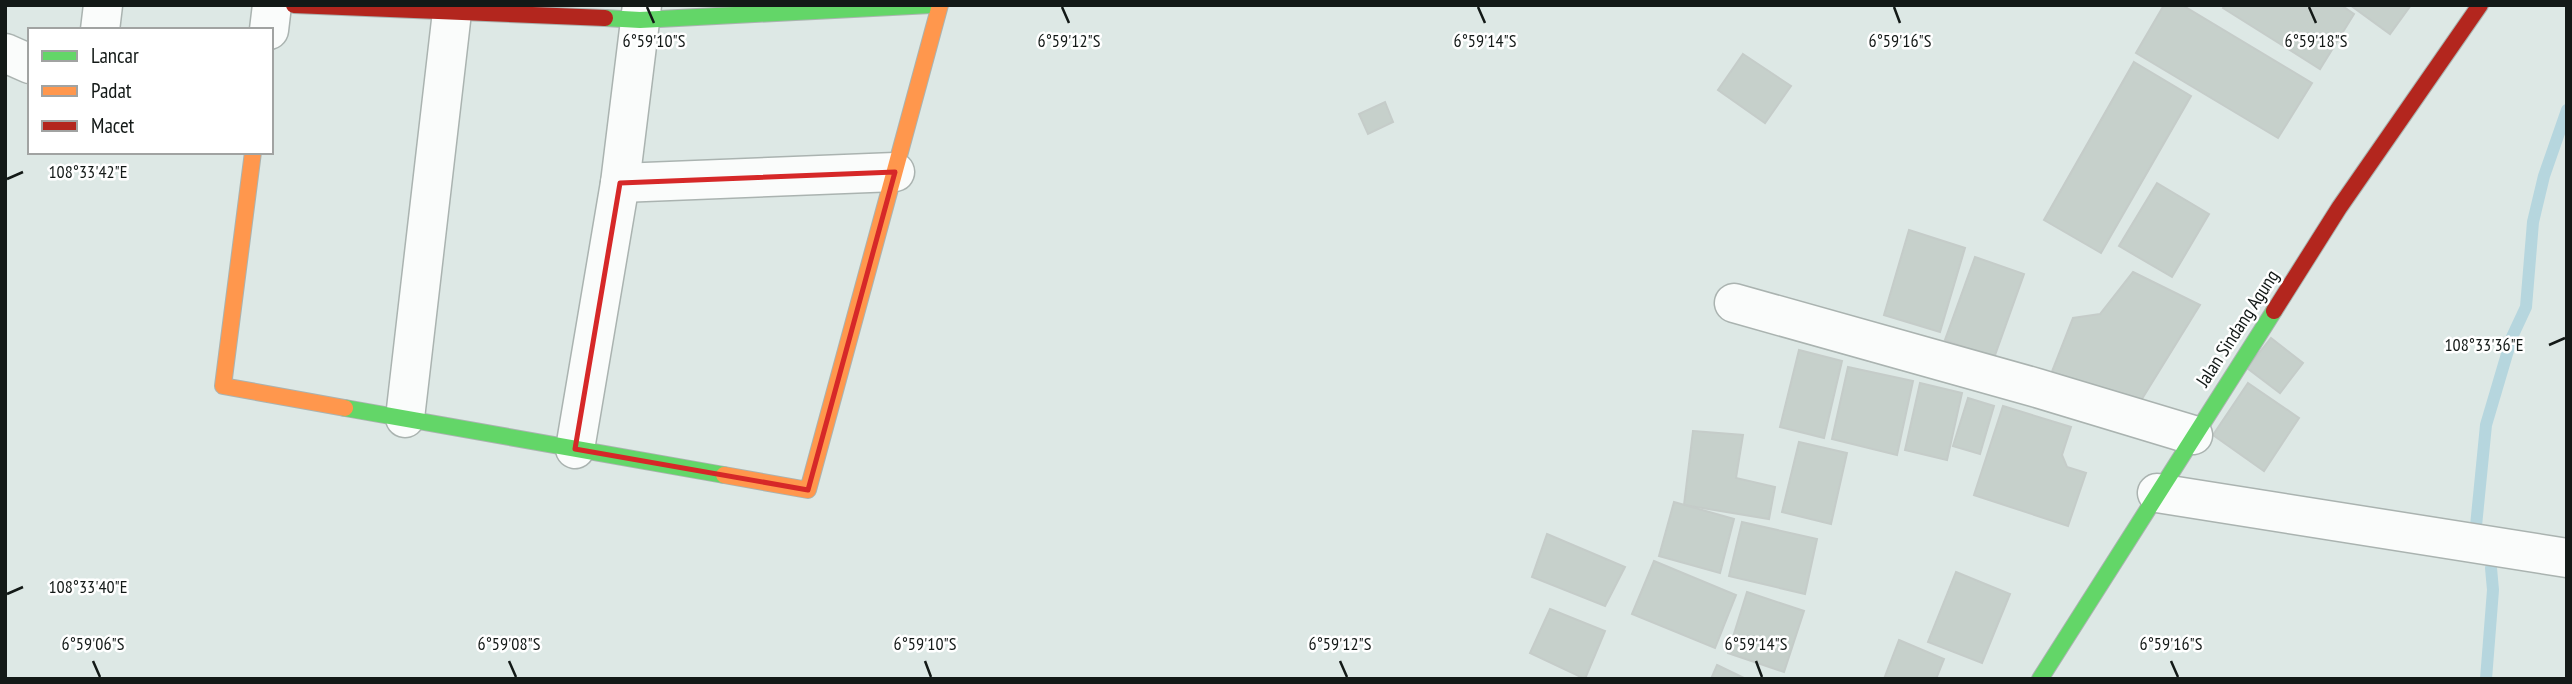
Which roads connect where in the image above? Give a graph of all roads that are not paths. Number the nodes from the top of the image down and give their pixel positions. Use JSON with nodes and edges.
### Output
{"nodes":[{"id":1,"x":103,"y":5,"type":"edge"},
{"id":2,"x":272,"y":5,"type":"edge"},
{"id":3,"x":294,"y":5,"type":"edge"},
{"id":4,"x":931,"y":5,"type":"edge"},
{"id":5,"x":940,"y":5,"type":"edge"},
{"id":6,"x":2480,"y":5,"type":"edge"},
{"id":7,"x":452,"y":12,"type":"junction"},
{"id":8,"x":641,"y":13,"type":"edge"},
{"id":9,"x":100,"y":28,"type":"edge"},
{"id":10,"x":269,"y":28,"type":"edge"},
{"id":11,"x":5,"y":53,"type":"edge"},
{"id":12,"x":28,"y":63,"type":"edge"},
{"id":13,"x":253,"y":154,"type":"edge"},
{"id":14,"x":895,"y":172,"type":"junction"},
{"id":15,"x":620,"y":183,"type":"junction"},
{"id":16,"x":1734,"y":303,"type":"dead end"},
{"id":17,"x":405,"y":418,"type":"junction"},
{"id":18,"x":2193,"y":435,"type":"junction"},
{"id":19,"x":575,"y":449,"type":"junction"},
{"id":20,"x":2157,"y":493,"type":"junction"},
{"id":21,"x":2567,"y":558,"type":"edge"},
{"id":22,"x":2040,"y":679,"type":"edge"}],
"edges":[{"from":1,"to":9,"type":"street"},
{"from":2,"to":10,"type":"street"},
{"from":3,"to":7,"type":"street"},
{"from":4,"to":8,"type":"street"},
{"from":5,"to":14,"type":"street"},
{"from":6,"to":18,"type":"street","name":"Jalan Sindang Agung"},
{"from":7,"to":8,"type":"street"},
{"from":7,"to":17,"type":"street"},
{"from":8,"to":15,"type":"street"},
{"from":11,"to":12,"type":"street"},
{"from":13,"to":17,"type":"street"},
{"from":14,"to":15,"type":"street"},
{"from":14,"to":19,"type":"street"},
{"from":15,"to":19,"type":"street"},
{"from":16,"to":18,"type":"street"},
{"from":17,"to":19,"type":"street"},
{"from":18,"to":20,"type":"street","name":"Jalan Sindang Agung"},
{"from":20,"to":21,"type":"street"},
{"from":20,"to":22,"type":"street","name":"Jalan Sindang Agung"}]}
